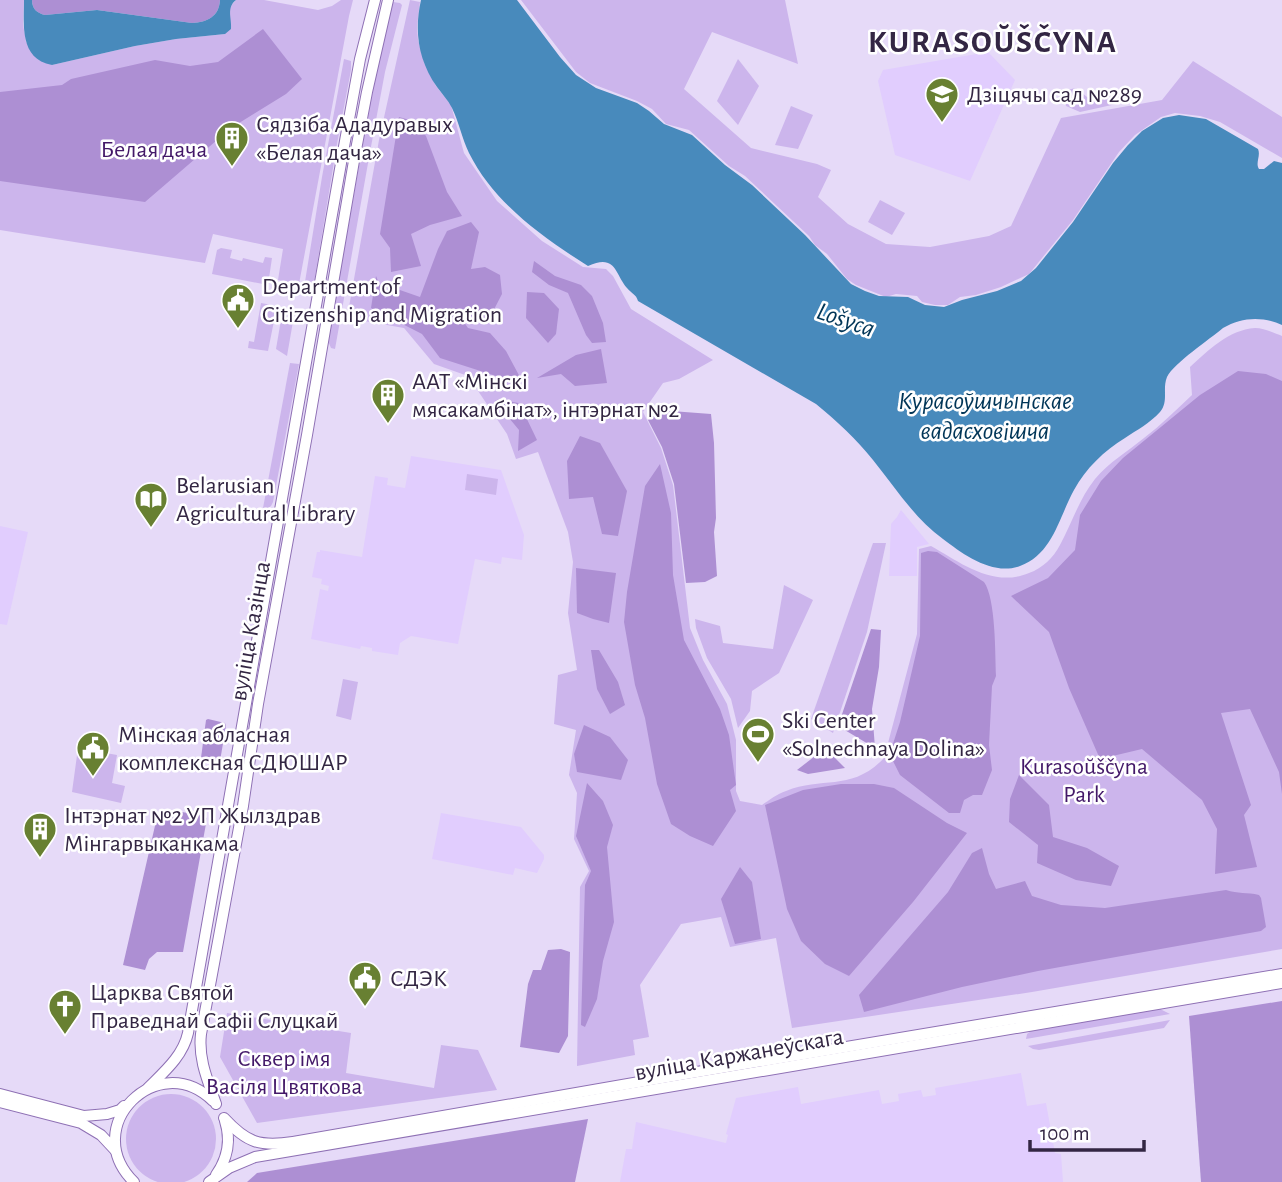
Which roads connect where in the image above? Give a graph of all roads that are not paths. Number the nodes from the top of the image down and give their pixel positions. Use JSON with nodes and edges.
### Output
{"nodes":[{"id":1,"x":375,"y":0,"type":"edge"},
{"id":2,"x":388,"y":0,"type":"edge"},
{"id":3,"x":343,"y":152,"type":"junction"},
{"id":4,"x":355,"y":155,"type":"junction"},
{"id":5,"x":308,"y":347,"type":"junction"},
{"id":6,"x":322,"y":350,"type":"junction"},
{"id":7,"x":279,"y":515,"type":"junction"},
{"id":8,"x":292,"y":517,"type":"junction"},
{"id":9,"x":1282,"y":974,"type":"edge"},
{"id":10,"x":1282,"y":984,"type":"edge"},
{"id":11,"x":148,"y":1088,"type":"junction"},
{"id":12,"x":0,"y":1094,"type":"edge"},
{"id":13,"x":0,"y":1102,"type":"edge"},
{"id":14,"x":129,"y":1102,"type":"junction"},
{"id":15,"x":216,"y":1104,"type":"junction"},
{"id":16,"x":224,"y":1118,"type":"junction"},
{"id":17,"x":115,"y":1150,"type":"junction"},
{"id":18,"x":131,"y":1180,"type":"edge"},
{"id":19,"x":209,"y":1182,"type":"edge"}],
"edges":[{"from":1,"to":3,"type":"main road","name":"вуліца Казінца"},
{"from":2,"to":4,"type":"main road","name":"вуліца Казінца"},
{"from":3,"to":4,"type":"main road"},
{"from":3,"to":5,"type":"main road","name":"вуліца Казінца"},
{"from":4,"to":6,"type":"main road","name":"вуліца Казінца"},
{"from":5,"to":6,"type":"main road"},
{"from":5,"to":7,"type":"main road","name":"вуліца Казінца"},
{"from":6,"to":8,"type":"main road","name":"вуліца Казінца"},
{"from":7,"to":8,"type":"main road"},
{"from":7,"to":11,"type":"main road","name":"вуліца Казінца"},
{"from":8,"to":15,"type":"main road","name":"вуліца Казінца"},
{"from":9,"to":16,"type":"main road","name":"вуліца Каржанеўскага"},
{"from":10,"to":19,"type":"main road","name":"вуліца Каржанеўскага"},
{"from":11,"to":14,"type":"main road","name":"вуліца Казінца"},
{"from":11,"to":15,"type":"main road"},
{"from":12,"to":14,"type":"main road"},
{"from":13,"to":17,"type":"main road"},
{"from":14,"to":17,"type":"main road"},
{"from":15,"to":16,"type":"main road","name":"вуліца Казінца"},
{"from":16,"to":19,"type":"main road"},
{"from":17,"to":18,"type":"main road"}]}
